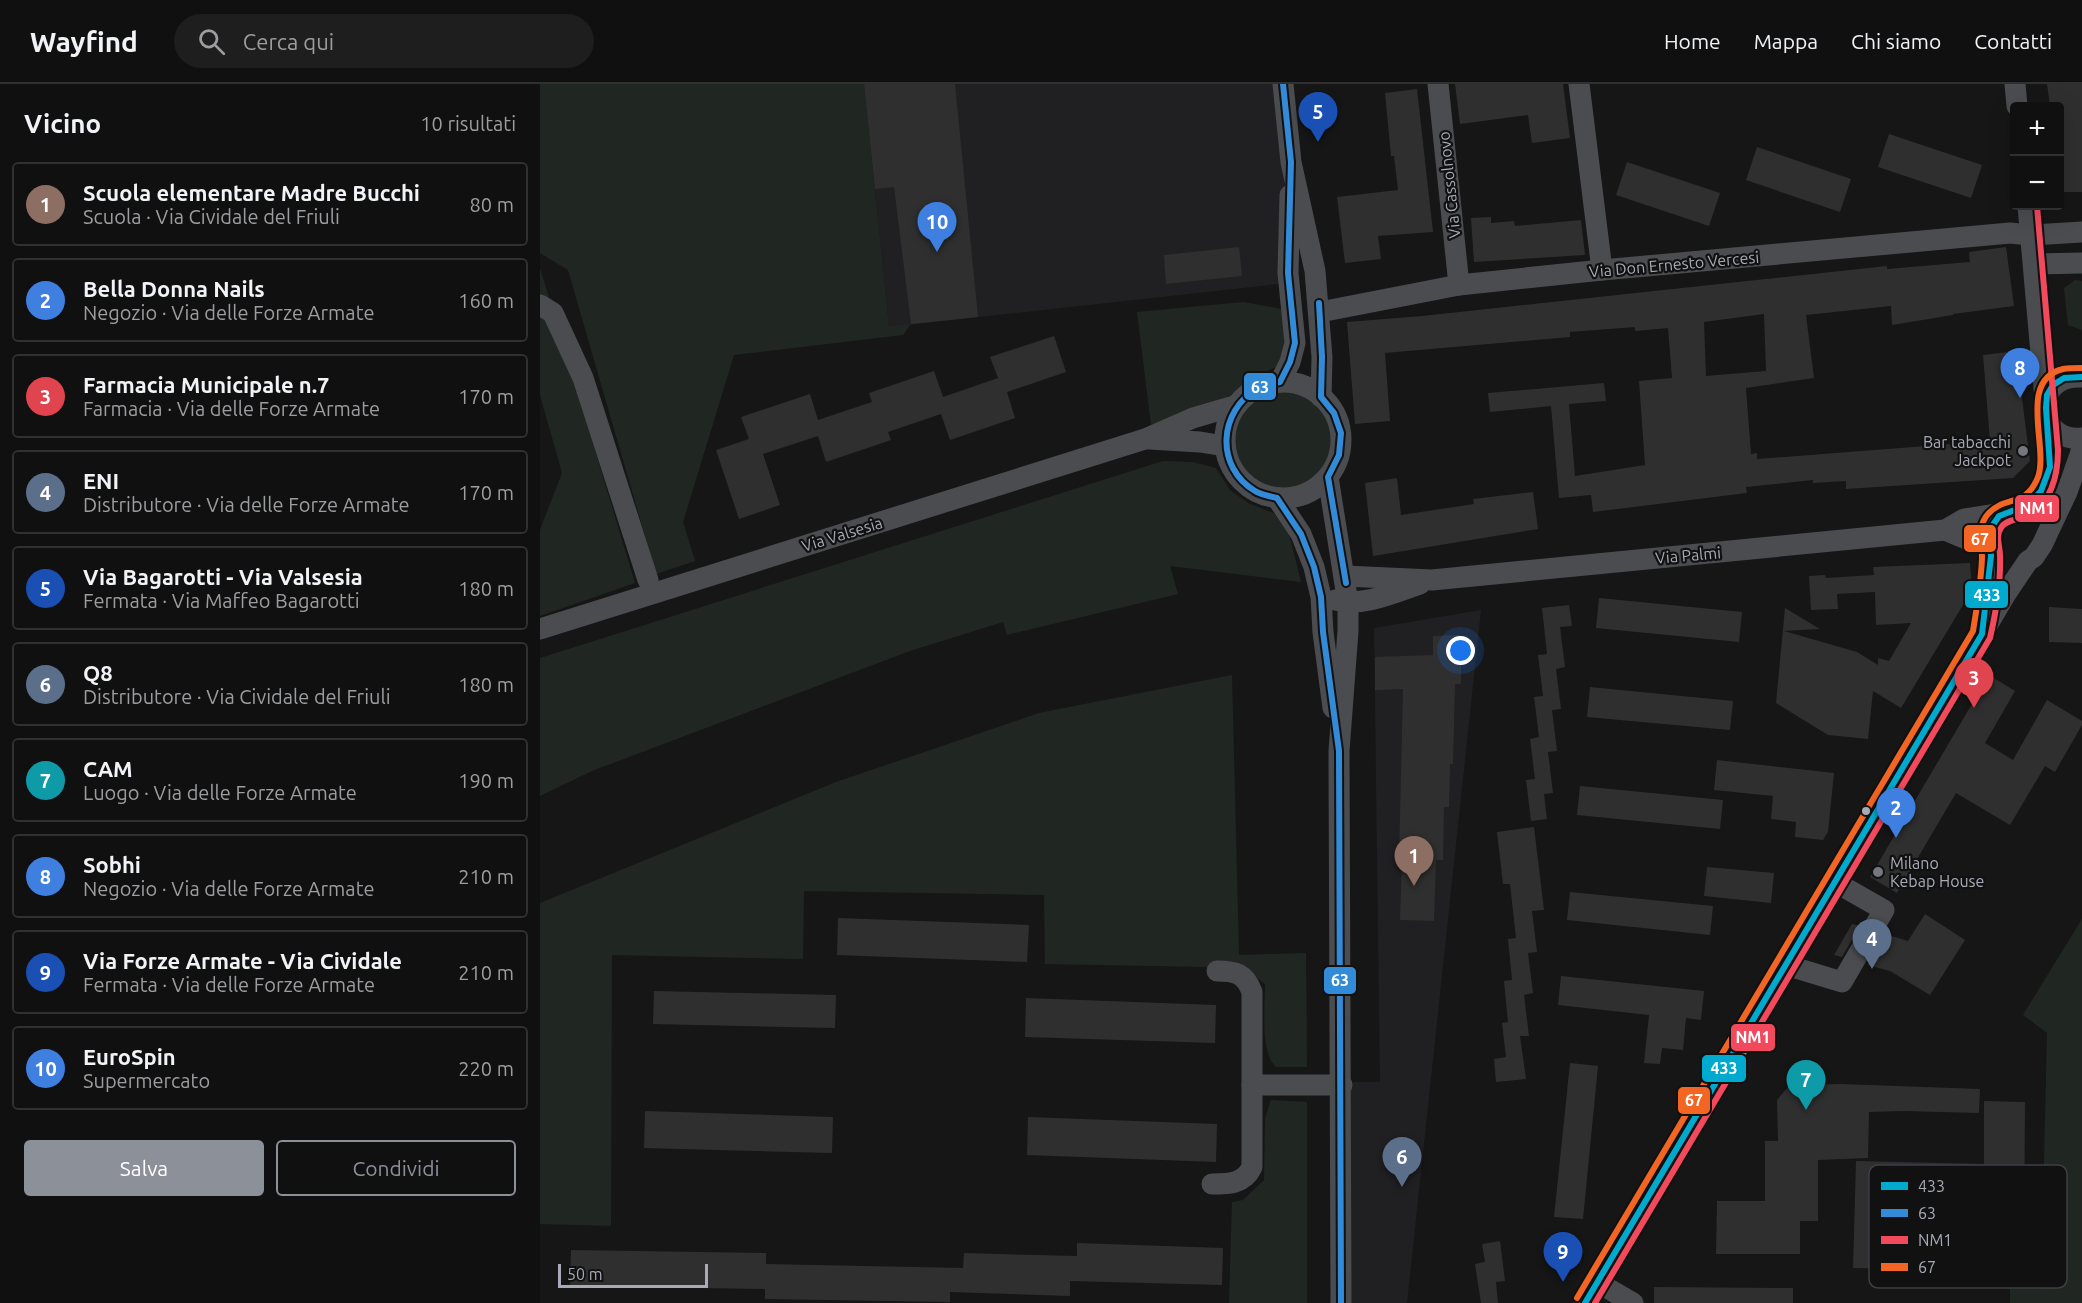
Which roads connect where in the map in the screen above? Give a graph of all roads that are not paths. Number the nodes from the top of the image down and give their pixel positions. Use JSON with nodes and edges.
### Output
{"nodes":[{"id":1,"x":1283,"y":84,"type":"edge"},
{"id":2,"x":1438,"y":84,"type":"edge"},
{"id":3,"x":1579,"y":84,"type":"edge"},
{"id":4,"x":2015,"y":84,"type":"edge"},
{"id":5,"x":2017,"y":102,"type":"edge"},
{"id":6,"x":1291,"y":162,"type":"junction"},
{"id":7,"x":2028,"y":210,"type":"edge"},
{"id":8,"x":2082,"y":232,"type":"edge"},
{"id":9,"x":2031,"y":235,"type":"junction"},
{"id":10,"x":2082,"y":263,"type":"edge"},
{"id":11,"x":2034,"y":264,"type":"junction"},
{"id":12,"x":1602,"y":270,"type":"junction"},
{"id":13,"x":1459,"y":285,"type":"junction"},
{"id":14,"x":540,"y":305,"type":"edge"},
{"id":15,"x":1320,"y":312,"type":"junction"},
{"id":16,"x":2039,"y":346,"type":"junction"},
{"id":17,"x":2078,"y":376,"type":"edge"},
{"id":18,"x":1280,"y":382,"type":"junction"},
{"id":19,"x":1321,"y":397,"type":"junction"},
{"id":20,"x":1237,"y":405,"type":"junction"},
{"id":21,"x":2045,"y":407,"type":"junction"},
{"id":22,"x":2082,"y":438,"type":"edge"},
{"id":23,"x":1145,"y":439,"type":"junction"},
{"id":24,"x":1225,"y":446,"type":"junction"},
{"id":25,"x":2079,"y":458,"type":"edge"},
{"id":26,"x":1328,"y":477,"type":"junction"},
{"id":27,"x":2082,"y":492,"type":"edge"},
{"id":28,"x":1276,"y":498,"type":"junction"},
{"id":29,"x":2082,"y":500,"type":"edge"},
{"id":30,"x":2009,"y":511,"type":"junction"},
{"id":31,"x":2051,"y":523,"type":"junction"},
{"id":32,"x":1945,"y":530,"type":"junction"},
{"id":33,"x":1990,"y":546,"type":"junction"},
{"id":34,"x":2035,"y":553,"type":"junction"},
{"id":35,"x":1345,"y":576,"type":"junction"},
{"id":36,"x":648,"y":580,"type":"dead end"},
{"id":37,"x":1432,"y":580,"type":"junction"},
{"id":38,"x":1321,"y":597,"type":"junction"},
{"id":39,"x":1348,"y":603,"type":"junction"},
{"id":40,"x":540,"y":629,"type":"edge"},
{"id":41,"x":1982,"y":634,"type":"junction"},
{"id":42,"x":1339,"y":751,"type":"junction"},
{"id":43,"x":1835,"y":882,"type":"junction"},
{"id":44,"x":1786,"y":965,"type":"junction"},
{"id":45,"x":1217,"y":971,"type":"dead end"},
{"id":46,"x":1252,"y":1085,"type":"junction"},
{"id":47,"x":1341,"y":1085,"type":"junction"},
{"id":48,"x":1212,"y":1184,"type":"dead end"},
{"id":49,"x":1597,"y":1282,"type":"junction"},
{"id":50,"x":1341,"y":1303,"type":"edge"},
{"id":51,"x":1585,"y":1303,"type":"edge"},
{"id":52,"x":1633,"y":1303,"type":"edge"}],
"edges":[{"from":1,"to":6,"type":"street"},
{"from":2,"to":13,"type":"street","name":"Via Cassolnovo"},
{"from":3,"to":12,"type":"street"},
{"from":4,"to":5,"type":"street"},
{"from":6,"to":15,"type":"street"},
{"from":6,"to":18,"type":"street"},
{"from":7,"to":9,"type":"street"},
{"from":8,"to":9,"type":"street","name":"Via Don Ernesto Vercesi"},
{"from":9,"to":11,"type":"street"},
{"from":9,"to":12,"type":"street","name":"Via Don Ernesto Vercesi"},
{"from":10,"to":11,"type":"street"},
{"from":11,"to":16,"type":"street"},
{"from":12,"to":13,"type":"street","name":"Via Don Ernesto Vercesi"},
{"from":13,"to":15,"type":"street","name":"Via Don Ernesto Vercesi"},
{"from":14,"to":36,"type":"street"},
{"from":15,"to":19,"type":"street"},
{"from":16,"to":17,"type":"street"},
{"from":16,"to":21,"type":"street"},
{"from":17,"to":21,"type":"street"},
{"from":18,"to":19,"type":"street"},
{"from":18,"to":20,"type":"street"},
{"from":19,"to":26,"type":"street"},
{"from":20,"to":23,"type":"street","name":"Via Valsesia"},
{"from":20,"to":24,"type":"street"},
{"from":21,"to":22,"type":"street"},
{"from":21,"to":30,"type":"street"},
{"from":23,"to":24,"type":"street","name":"Via Valsesia"},
{"from":23,"to":40,"type":"street","name":"Via Valsesia"},
{"from":24,"to":28,"type":"street"},
{"from":25,"to":27,"type":"street"},
{"from":25,"to":31,"type":"street"},
{"from":26,"to":28,"type":"street"},
{"from":26,"to":35,"type":"street"},
{"from":28,"to":38,"type":"street"},
{"from":29,"to":31,"type":"street"},
{"from":30,"to":32,"type":"street","name":"Via Palmi"},
{"from":30,"to":33,"type":"street"},
{"from":30,"to":34,"type":"street"},
{"from":31,"to":34,"type":"street"},
{"from":32,"to":33,"type":"street","name":"Via Palmi"},
{"from":32,"to":37,"type":"street","name":"Via Palmi"},
{"from":33,"to":34,"type":"street"},
{"from":33,"to":41,"type":"street"},
{"from":34,"to":41,"type":"street"},
{"from":35,"to":37,"type":"street","name":"Via Palmi"},
{"from":35,"to":39,"type":"street"},
{"from":37,"to":39,"type":"street","name":"Via Palmi"},
{"from":38,"to":39,"type":"street","name":"Via Palmi"},
{"from":38,"to":42,"type":"street"},
{"from":39,"to":42,"type":"street"},
{"from":41,"to":43,"type":"street"},
{"from":42,"to":47,"type":"street"},
{"from":43,"to":44,"type":"street"},
{"from":43,"to":44,"type":"street"},
{"from":44,"to":49,"type":"street"},
{"from":45,"to":46,"type":"street"},
{"from":46,"to":47,"type":"street"},
{"from":46,"to":48,"type":"street"},
{"from":47,"to":50,"type":"street"},
{"from":49,"to":51,"type":"street"},
{"from":49,"to":52,"type":"street"}]}
